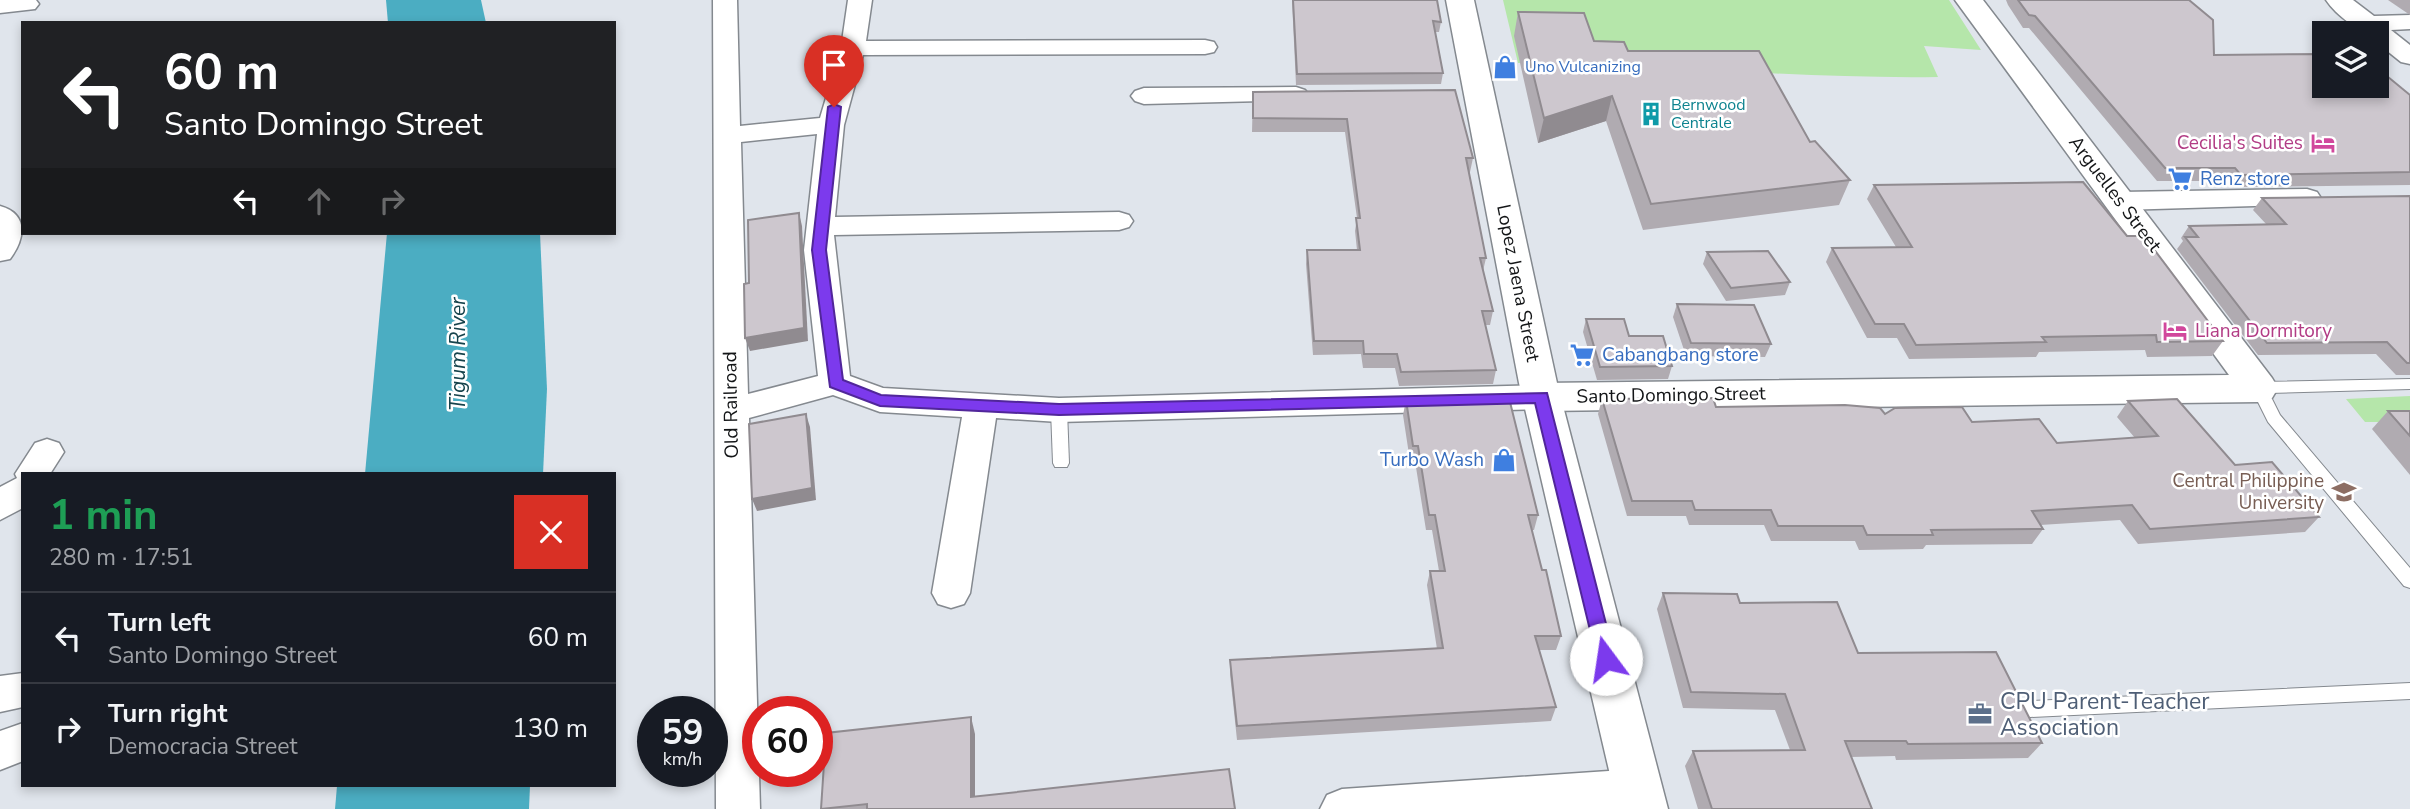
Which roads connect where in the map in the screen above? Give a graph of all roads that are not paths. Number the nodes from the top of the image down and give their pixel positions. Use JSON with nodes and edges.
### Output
{"nodes":[{"id":1,"x":725,"y":0,"type":"edge"},
{"id":2,"x":860,"y":0,"type":"edge"},
{"id":3,"x":1460,"y":0,"type":"edge"},
{"id":4,"x":1969,"y":0,"type":"edge"},
{"id":5,"x":2338,"y":0,"type":"edge"},
{"id":6,"x":27,"y":4,"type":"dead end"},
{"id":7,"x":0,"y":6,"type":"edge"},
{"id":8,"x":2365,"y":21,"type":"edge"},
{"id":9,"x":2389,"y":22,"type":"edge"},
{"id":10,"x":2410,"y":22,"type":"edge"},
{"id":11,"x":2389,"y":40,"type":"edge"},
{"id":12,"x":1205,"y":47,"type":"dead end"},
{"id":13,"x":853,"y":48,"type":"junction"},
{"id":14,"x":2410,"y":57,"type":"edge"},
{"id":15,"x":1326,"y":95,"type":"edge"},
{"id":16,"x":1144,"y":96,"type":"dead end"},
{"id":17,"x":831,"y":125,"type":"junction"},
{"id":18,"x":728,"y":135,"type":"junction"},
{"id":19,"x":2327,"y":198,"type":"edge"},
{"id":20,"x":2121,"y":201,"type":"junction"},
{"id":21,"x":0,"y":215,"type":"edge"},
{"id":22,"x":1119,"y":221,"type":"dead end"},
{"id":23,"x":820,"y":226,"type":"junction"},
{"id":24,"x":0,"y":252,"type":"edge"},
{"id":25,"x":835,"y":383,"type":"junction"},
{"id":26,"x":2410,"y":384,"type":"edge"},
{"id":27,"x":2259,"y":388,"type":"junction"},
{"id":28,"x":1542,"y":397,"type":"junction"},
{"id":29,"x":981,"y":404,"type":"junction"},
{"id":30,"x":1059,"y":410,"type":"junction"},
{"id":31,"x":731,"y":411,"type":"junction"},
{"id":32,"x":1061,"y":463,"type":"dead end"},
{"id":33,"x":21,"y":490,"type":"edge"},
{"id":34,"x":0,"y":506,"type":"edge"},
{"id":35,"x":2410,"y":581,"type":"edge"},
{"id":36,"x":951,"y":593,"type":"dead end"},
{"id":37,"x":21,"y":690,"type":"edge"},
{"id":38,"x":2410,"y":691,"type":"edge"},
{"id":39,"x":0,"y":694,"type":"edge"},
{"id":40,"x":2030,"y":709,"type":"dead end"},
{"id":41,"x":21,"y":742,"type":"edge"},
{"id":42,"x":0,"y":751,"type":"edge"},
{"id":43,"x":1641,"y":799,"type":"edge"},
{"id":44,"x":738,"y":809,"type":"edge"},
{"id":45,"x":1342,"y":809,"type":"edge"}],
"edges":[{"from":1,"to":18,"type":"street","name":"Old Railroad"},
{"from":2,"to":13,"type":"street"},
{"from":3,"to":28,"type":"street","name":"Lopez Jaena Street"},
{"from":4,"to":20,"type":"street","name":"Arguelles Street"},
{"from":5,"to":8,"type":"street"},
{"from":6,"to":7,"type":"street"},
{"from":9,"to":10,"type":"street"},
{"from":11,"to":14,"type":"street"},
{"from":12,"to":13,"type":"street"},
{"from":13,"to":17,"type":"street"},
{"from":15,"to":16,"type":"street"},
{"from":17,"to":18,"type":"street"},
{"from":17,"to":23,"type":"street"},
{"from":18,"to":31,"type":"street","name":"Old Railroad"},
{"from":19,"to":20,"type":"street"},
{"from":20,"to":27,"type":"street","name":"Arguelles Street"},
{"from":21,"to":24,"type":"street"},
{"from":22,"to":23,"type":"street"},
{"from":23,"to":25,"type":"street"},
{"from":25,"to":29,"type":"street","name":"Santo Domingo Street"},
{"from":25,"to":31,"type":"street"},
{"from":26,"to":27,"type":"lane"},
{"from":27,"to":28,"type":"street","name":"Santo Domingo Street"},
{"from":27,"to":35,"type":"lane"},
{"from":28,"to":30,"type":"street","name":"Santo Domingo Street"},
{"from":28,"to":43,"type":"street","name":"Lopez Jaena Street"},
{"from":29,"to":30,"type":"street","name":"Santo Domingo Street"},
{"from":29,"to":36,"type":"street"},
{"from":30,"to":32,"type":"lane"},
{"from":31,"to":44,"type":"street","name":"Old Railroad"},
{"from":33,"to":34,"type":"street"},
{"from":37,"to":39,"type":"street"},
{"from":38,"to":40,"type":"lane"},
{"from":41,"to":42,"type":"street"},
{"from":43,"to":45,"type":"street"}]}
